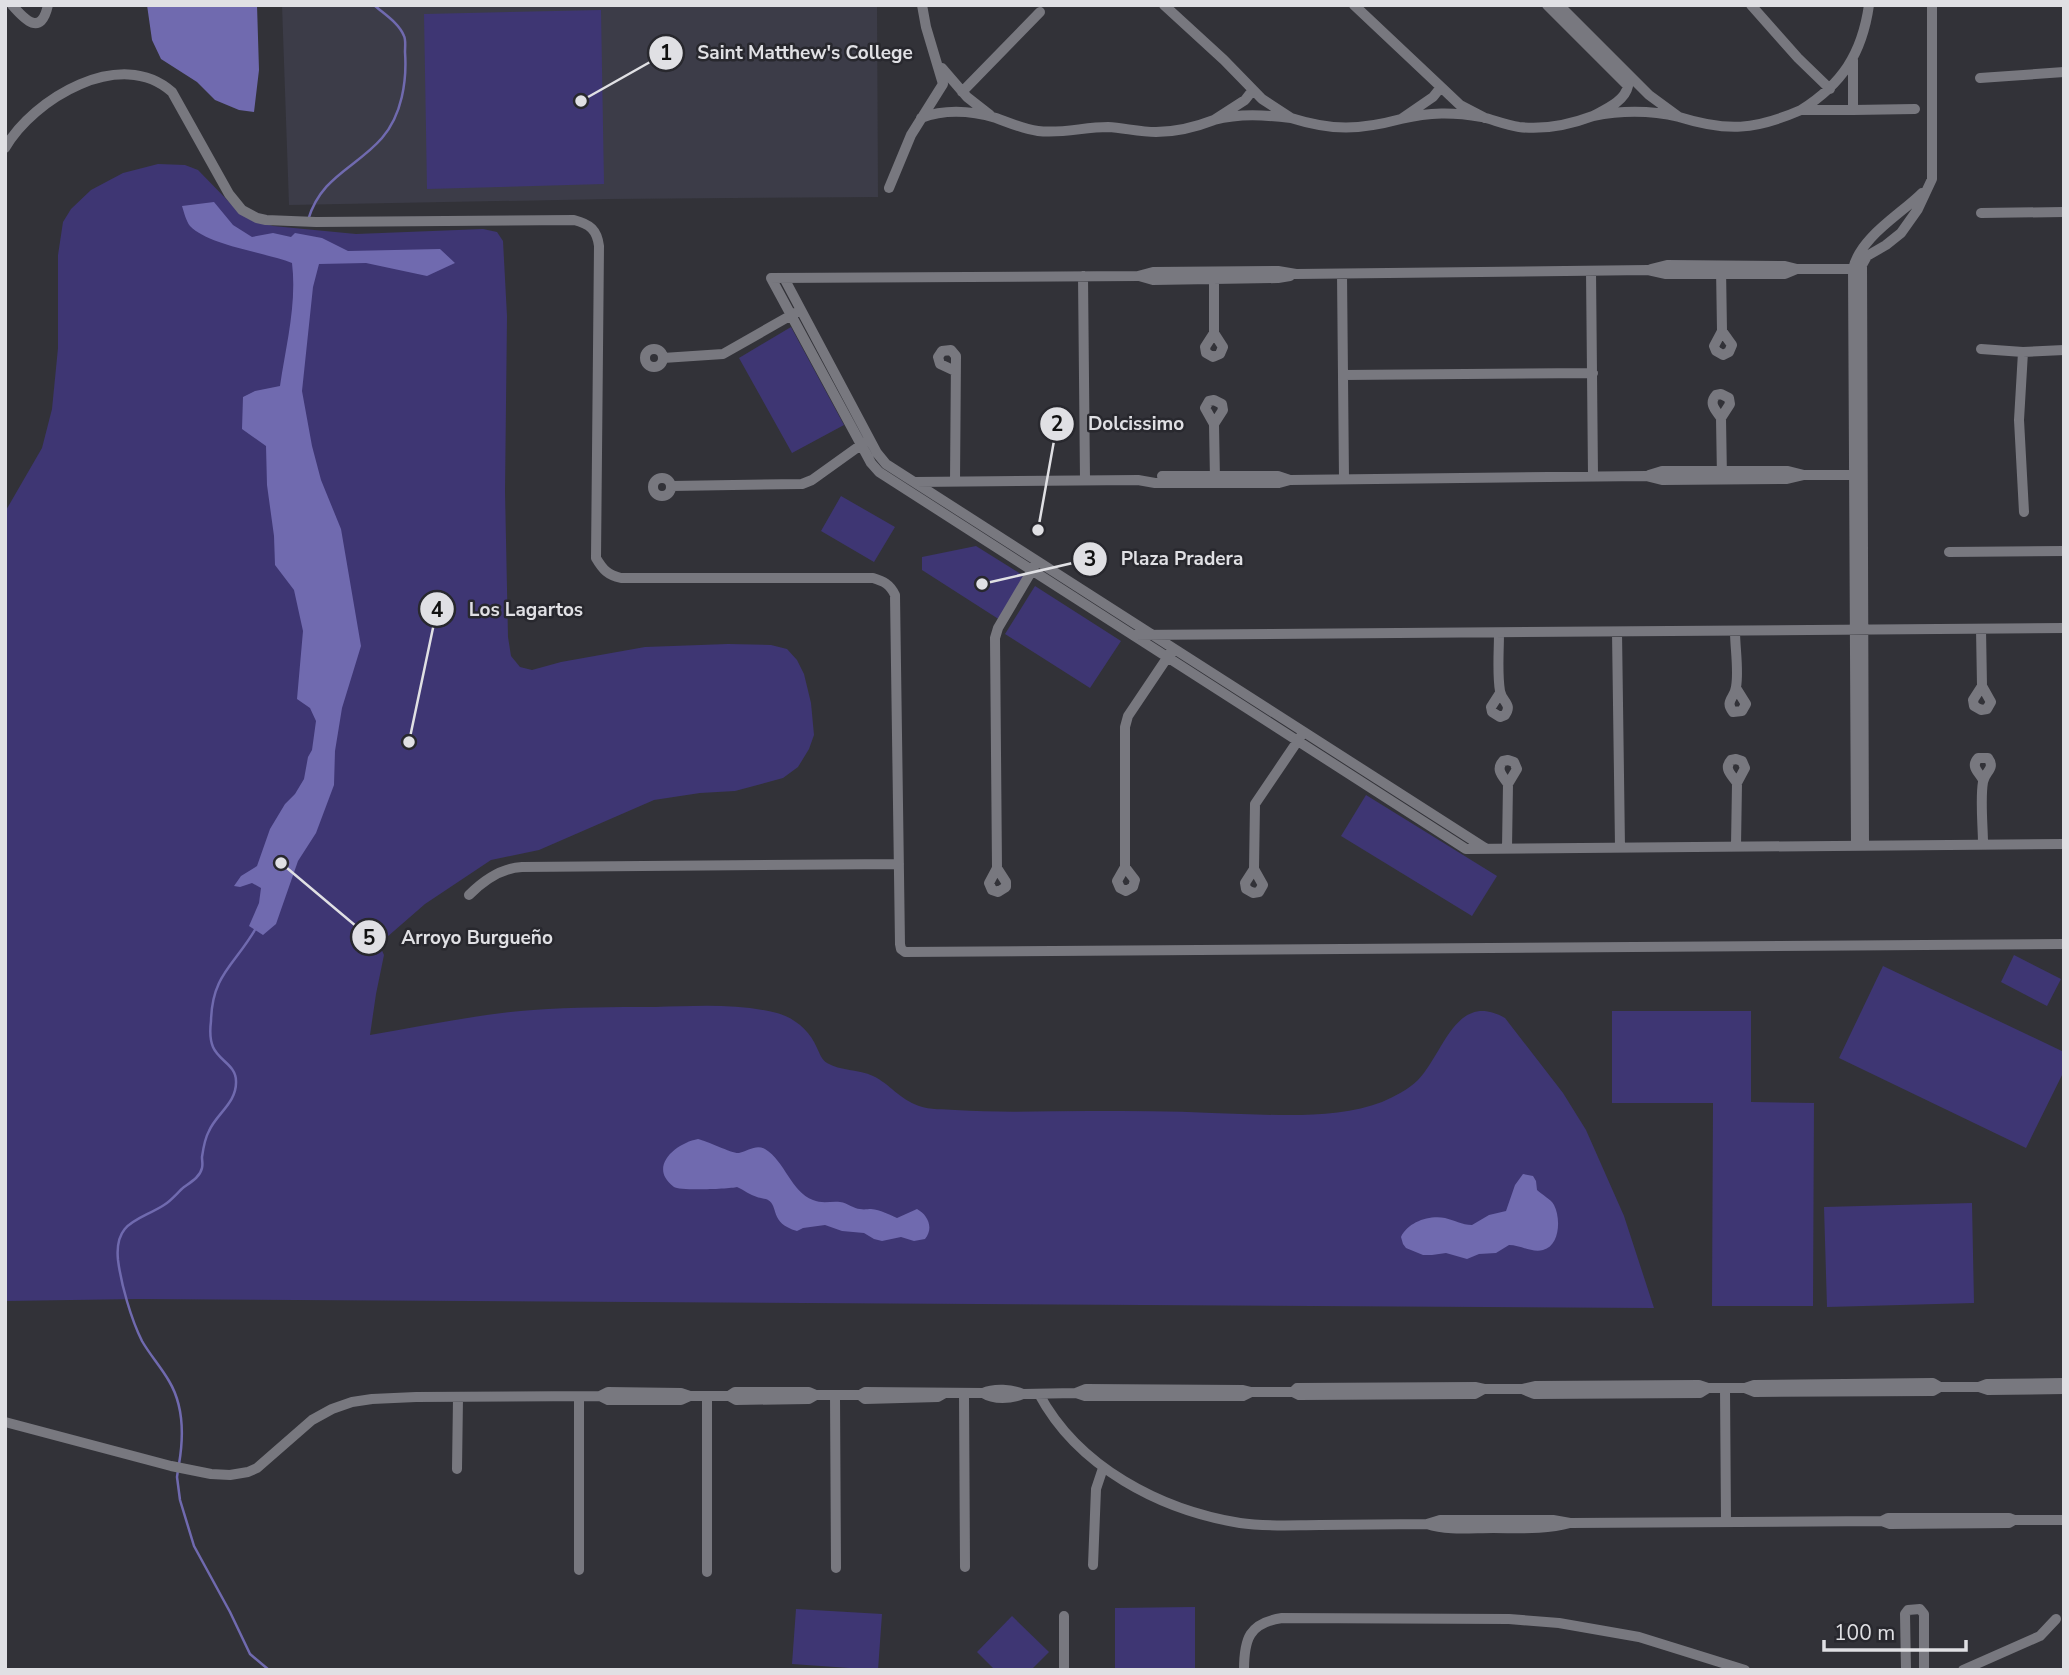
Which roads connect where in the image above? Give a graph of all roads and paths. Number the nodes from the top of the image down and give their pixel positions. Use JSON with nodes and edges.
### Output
{"nodes":[{"id":1,"x":12,"y":5,"type":"edge"},
{"id":2,"x":48,"y":5,"type":"edge"},
{"id":3,"x":922,"y":5,"type":"edge"},
{"id":4,"x":1164,"y":5,"type":"edge"},
{"id":5,"x":1354,"y":5,"type":"edge"},
{"id":6,"x":1547,"y":5,"type":"edge"},
{"id":7,"x":1559,"y":5,"type":"edge"},
{"id":8,"x":1751,"y":5,"type":"edge"},
{"id":9,"x":1869,"y":5,"type":"edge"},
{"id":10,"x":1932,"y":5,"type":"edge"},
{"id":11,"x":1040,"y":12,"type":"dead end"},
{"id":12,"x":937,"y":60,"type":"junction"},
{"id":13,"x":1853,"y":60,"type":"junction"},
{"id":14,"x":2064,"y":72,"type":"edge"},
{"id":15,"x":1980,"y":78,"type":"dead end"},
{"id":16,"x":1441,"y":87,"type":"junction"},
{"id":17,"x":1831,"y":88,"type":"junction"},
{"id":18,"x":1852,"y":88,"type":"junction"},
{"id":19,"x":962,"y":92,"type":"junction"},
{"id":20,"x":1627,"y":92,"type":"junction"},
{"id":21,"x":1646,"y":92,"type":"junction"},
{"id":22,"x":942,"y":95,"type":"junction"},
{"id":23,"x":1248,"y":95,"type":"junction"},
{"id":24,"x":1453,"y":98,"type":"junction"},
{"id":25,"x":1430,"y":99,"type":"junction"},
{"id":26,"x":1266,"y":102,"type":"junction"},
{"id":27,"x":1915,"y":109,"type":"dead end"},
{"id":28,"x":1801,"y":110,"type":"junction"},
{"id":29,"x":1832,"y":110,"type":"junction"},
{"id":30,"x":1853,"y":110,"type":"junction"},
{"id":31,"x":1629,"y":111,"type":"junction"},
{"id":32,"x":1643,"y":111,"type":"junction"},
{"id":33,"x":956,"y":112,"type":"junction"},
{"id":34,"x":1436,"y":113,"type":"junction"},
{"id":35,"x":1254,"y":114,"type":"junction"},
{"id":36,"x":1449,"y":114,"type":"junction"},
{"id":37,"x":1593,"y":116,"type":"junction"},
{"id":38,"x":1679,"y":117,"type":"junction"},
{"id":39,"x":922,"y":118,"type":"junction"},
{"id":40,"x":993,"y":118,"type":"junction"},
{"id":41,"x":1291,"y":118,"type":"junction"},
{"id":42,"x":1485,"y":118,"type":"junction"},
{"id":43,"x":1401,"y":119,"type":"junction"},
{"id":44,"x":1214,"y":120,"type":"junction"},
{"id":45,"x":5,"y":148,"type":"edge"},
{"id":46,"x":1928,"y":187,"type":"junction"},
{"id":47,"x":889,"y":188,"type":"dead end"},
{"id":48,"x":2064,"y":212,"type":"edge"},
{"id":49,"x":1981,"y":213,"type":"dead end"},
{"id":50,"x":1857,"y":269,"type":"junction"},
{"id":51,"x":1721,"y":270,"type":"junction"},
{"id":52,"x":1591,"y":271,"type":"junction"},
{"id":53,"x":1342,"y":274,"type":"junction"},
{"id":54,"x":1214,"y":275,"type":"junction"},
{"id":55,"x":1083,"y":276,"type":"junction"},
{"id":56,"x":784,"y":278,"type":"junction"},
{"id":57,"x":796,"y":313,"type":"junction"},
{"id":58,"x":1722,"y":331,"type":"dead end"},
{"id":59,"x":1214,"y":333,"type":"dead end"},
{"id":60,"x":1981,"y":349,"type":"dead end"},
{"id":61,"x":2064,"y":350,"type":"edge"},
{"id":62,"x":2023,"y":352,"type":"junction"},
{"id":63,"x":663,"y":358,"type":"dead end"},
{"id":64,"x":955,"y":371,"type":"dead end"},
{"id":65,"x":1593,"y":373,"type":"junction"},
{"id":66,"x":1343,"y":375,"type":"junction"},
{"id":67,"x":1721,"y":418,"type":"dead end"},
{"id":68,"x":1214,"y":424,"type":"dead end"},
{"id":69,"x":865,"y":441,"type":"junction"},
{"id":70,"x":1722,"y":475,"type":"junction"},
{"id":71,"x":1858,"y":475,"type":"junction"},
{"id":72,"x":1594,"y":476,"type":"junction"},
{"id":73,"x":1344,"y":479,"type":"junction"},
{"id":74,"x":1085,"y":480,"type":"junction"},
{"id":75,"x":1214,"y":480,"type":"junction"},
{"id":76,"x":955,"y":481,"type":"junction"},
{"id":77,"x":895,"y":482,"type":"junction"},
{"id":78,"x":914,"y":482,"type":"junction"},
{"id":79,"x":939,"y":482,"type":"junction"},
{"id":80,"x":671,"y":486,"type":"dead end"},
{"id":81,"x":932,"y":500,"type":"junction"},
{"id":82,"x":2024,"y":512,"type":"dead end"},
{"id":83,"x":2064,"y":551,"type":"edge"},
{"id":84,"x":1949,"y":552,"type":"dead end"},
{"id":85,"x":1035,"y":566,"type":"junction"},
{"id":86,"x":2064,"y":628,"type":"edge"},
{"id":87,"x":1981,"y":629,"type":"junction"},
{"id":88,"x":1859,"y":630,"type":"junction"},
{"id":89,"x":1735,"y":631,"type":"junction"},
{"id":90,"x":1617,"y":632,"type":"junction"},
{"id":91,"x":1499,"y":633,"type":"junction"},
{"id":92,"x":1133,"y":635,"type":"junction"},
{"id":93,"x":1152,"y":635,"type":"junction"},
{"id":94,"x":1176,"y":635,"type":"junction"},
{"id":95,"x":1171,"y":653,"type":"junction"},
{"id":96,"x":1982,"y":686,"type":"dead end"},
{"id":97,"x":1736,"y":688,"type":"dead end"},
{"id":98,"x":1500,"y":693,"type":"dead end"},
{"id":99,"x":1300,"y":736,"type":"junction"},
{"id":100,"x":1983,"y":780,"type":"dead end"},
{"id":101,"x":1508,"y":783,"type":"dead end"},
{"id":102,"x":1737,"y":783,"type":"dead end"},
{"id":103,"x":1983,"y":844,"type":"junction"},
{"id":104,"x":2064,"y":844,"type":"edge"},
{"id":105,"x":1860,"y":845,"type":"junction"},
{"id":106,"x":1737,"y":846,"type":"junction"},
{"id":107,"x":1620,"y":847,"type":"junction"},
{"id":108,"x":1507,"y":848,"type":"junction"},
{"id":109,"x":899,"y":864,"type":"junction"},
{"id":110,"x":1125,"y":866,"type":"dead end"},
{"id":111,"x":997,"y":868,"type":"dead end"},
{"id":112,"x":1254,"y":869,"type":"dead end"},
{"id":113,"x":469,"y":895,"type":"dead end"},
{"id":114,"x":2064,"y":944,"type":"edge"},
{"id":115,"x":2064,"y":1382,"type":"edge"},
{"id":116,"x":2043,"y":1386,"type":"junction"},
{"id":117,"x":1725,"y":1389,"type":"junction"},
{"id":118,"x":2064,"y":1389,"type":"edge"},
{"id":119,"x":964,"y":1393,"type":"junction"},
{"id":120,"x":1039,"y":1394,"type":"junction"},
{"id":121,"x":835,"y":1395,"type":"junction"},
{"id":122,"x":579,"y":1396,"type":"junction"},
{"id":123,"x":707,"y":1397,"type":"junction"},
{"id":124,"x":458,"y":1398,"type":"junction"},
{"id":125,"x":5,"y":1422,"type":"edge"},
{"id":126,"x":1103,"y":1468,"type":"junction"},
{"id":127,"x":457,"y":1469,"type":"dead end"},
{"id":128,"x":2064,"y":1520,"type":"edge"},
{"id":129,"x":1726,"y":1522,"type":"junction"},
{"id":130,"x":1093,"y":1565,"type":"dead end"},
{"id":131,"x":836,"y":1567,"type":"dead end"},
{"id":132,"x":965,"y":1567,"type":"dead end"},
{"id":133,"x":579,"y":1570,"type":"dead end"},
{"id":134,"x":707,"y":1572,"type":"dead end"},
{"id":135,"x":1064,"y":1616,"type":"dead end"},
{"id":136,"x":2056,"y":1619,"type":"dead end"},
{"id":137,"x":1925,"y":1669,"type":"edge"},
{"id":138,"x":1064,"y":1670,"type":"edge"},
{"id":139,"x":1244,"y":1670,"type":"edge"},
{"id":140,"x":1745,"y":1670,"type":"edge"},
{"id":141,"x":1906,"y":1670,"type":"edge"},
{"id":142,"x":1962,"y":1670,"type":"edge"}],
"edges":[{"from":1,"to":2,"type":"street"},
{"from":3,"to":12,"type":"street"},
{"from":4,"to":23,"type":"street"},
{"from":5,"to":16,"type":"street"},
{"from":6,"to":20,"type":"street"},
{"from":7,"to":21,"type":"street"},
{"from":8,"to":17,"type":"street"},
{"from":9,"to":13,"type":"street"},
{"from":10,"to":46,"type":"street"},
{"from":11,"to":19,"type":"street"},
{"from":12,"to":19,"type":"street"},
{"from":12,"to":22,"type":"street"},
{"from":13,"to":17,"type":"street"},
{"from":13,"to":18,"type":"street"},
{"from":14,"to":15,"type":"street"},
{"from":16,"to":24,"type":"street"},
{"from":16,"to":25,"type":"street"},
{"from":17,"to":18,"type":"street"},
{"from":17,"to":28,"type":"street"},
{"from":17,"to":29,"type":"street"},
{"from":18,"to":30,"type":"street"},
{"from":19,"to":22,"type":"street"},
{"from":19,"to":33,"type":"street"},
{"from":19,"to":40,"type":"street"},
{"from":20,"to":21,"type":"street"},
{"from":20,"to":31,"type":"street"},
{"from":20,"to":37,"type":"street"},
{"from":21,"to":32,"type":"street"},
{"from":21,"to":38,"type":"street"},
{"from":22,"to":33,"type":"street"},
{"from":22,"to":39,"type":"street"},
{"from":23,"to":26,"type":"street"},
{"from":23,"to":35,"type":"street"},
{"from":23,"to":44,"type":"street"},
{"from":24,"to":36,"type":"street"},
{"from":24,"to":42,"type":"street"},
{"from":25,"to":34,"type":"street"},
{"from":25,"to":43,"type":"street"},
{"from":26,"to":35,"type":"street"},
{"from":26,"to":41,"type":"street"},
{"from":27,"to":30,"type":"street"},
{"from":28,"to":29,"type":"street"},
{"from":28,"to":38,"type":"street"},
{"from":29,"to":30,"type":"street"},
{"from":31,"to":32,"type":"street"},
{"from":31,"to":37,"type":"street"},
{"from":32,"to":38,"type":"street"},
{"from":33,"to":39,"type":"street"},
{"from":33,"to":40,"type":"street"},
{"from":34,"to":36,"type":"street"},
{"from":34,"to":43,"type":"street"},
{"from":35,"to":41,"type":"street"},
{"from":35,"to":44,"type":"street"},
{"from":36,"to":42,"type":"street"},
{"from":37,"to":42,"type":"street"},
{"from":39,"to":47,"type":"street"},
{"from":40,"to":44,"type":"street"},
{"from":41,"to":43,"type":"street"},
{"from":45,"to":109,"type":"street"},
{"from":46,"to":50,"type":"street"},
{"from":46,"to":50,"type":"street"},
{"from":48,"to":49,"type":"street"},
{"from":50,"to":51,"type":"street"},
{"from":50,"to":71,"type":"street"},
{"from":51,"to":52,"type":"street"},
{"from":51,"to":58,"type":"street"},
{"from":52,"to":53,"type":"street"},
{"from":52,"to":65,"type":"street"},
{"from":53,"to":54,"type":"street"},
{"from":53,"to":66,"type":"street"},
{"from":54,"to":55,"type":"street"},
{"from":54,"to":59,"type":"street"},
{"from":55,"to":56,"type":"street"},
{"from":55,"to":74,"type":"street"},
{"from":56,"to":57,"type":"street"},
{"from":56,"to":57,"type":"street"},
{"from":57,"to":63,"type":"street"},
{"from":57,"to":69,"type":"street"},
{"from":60,"to":62,"type":"street"},
{"from":61,"to":62,"type":"street"},
{"from":62,"to":82,"type":"street"},
{"from":64,"to":76,"type":"street"},
{"from":65,"to":66,"type":"street"},
{"from":65,"to":72,"type":"street"},
{"from":66,"to":73,"type":"street"},
{"from":67,"to":70,"type":"street"},
{"from":68,"to":75,"type":"street"},
{"from":69,"to":77,"type":"street"},
{"from":69,"to":78,"type":"street"},
{"from":69,"to":80,"type":"street"},
{"from":70,"to":71,"type":"street"},
{"from":70,"to":72,"type":"street"},
{"from":71,"to":88,"type":"street"},
{"from":72,"to":73,"type":"street"},
{"from":73,"to":75,"type":"street"},
{"from":74,"to":75,"type":"street"},
{"from":74,"to":76,"type":"street"},
{"from":76,"to":79,"type":"street"},
{"from":77,"to":78,"type":"street"},
{"from":77,"to":81,"type":"street"},
{"from":78,"to":79,"type":"street"},
{"from":78,"to":81,"type":"street"},
{"from":79,"to":81,"type":"street"},
{"from":81,"to":85,"type":"street"},
{"from":83,"to":84,"type":"street"},
{"from":85,"to":92,"type":"street"},
{"from":85,"to":93,"type":"street"},
{"from":85,"to":111,"type":"street"},
{"from":86,"to":87,"type":"street"},
{"from":87,"to":88,"type":"street"},
{"from":87,"to":96,"type":"street"},
{"from":88,"to":89,"type":"street"},
{"from":88,"to":105,"type":"street"},
{"from":89,"to":90,"type":"street"},
{"from":89,"to":97,"type":"street"},
{"from":90,"to":91,"type":"street"},
{"from":90,"to":107,"type":"street"},
{"from":91,"to":94,"type":"street"},
{"from":91,"to":98,"type":"street"},
{"from":92,"to":93,"type":"street"},
{"from":92,"to":95,"type":"street"},
{"from":93,"to":94,"type":"street"},
{"from":93,"to":95,"type":"street"},
{"from":94,"to":95,"type":"street"},
{"from":95,"to":99,"type":"street"},
{"from":95,"to":110,"type":"street"},
{"from":99,"to":108,"type":"street"},
{"from":99,"to":112,"type":"street"},
{"from":100,"to":103,"type":"street"},
{"from":101,"to":108,"type":"street"},
{"from":102,"to":106,"type":"street"},
{"from":103,"to":104,"type":"street"},
{"from":103,"to":105,"type":"street"},
{"from":105,"to":106,"type":"street"},
{"from":106,"to":107,"type":"street"},
{"from":107,"to":108,"type":"street"},
{"from":109,"to":113,"type":"street"},
{"from":109,"to":114,"type":"street"},
{"from":115,"to":116,"type":"street"},
{"from":116,"to":117,"type":"street"},
{"from":116,"to":118,"type":"street"},
{"from":117,"to":120,"type":"street"},
{"from":117,"to":129,"type":"street"},
{"from":119,"to":120,"type":"street"},
{"from":119,"to":121,"type":"street"},
{"from":119,"to":132,"type":"street"},
{"from":120,"to":126,"type":"street"},
{"from":121,"to":123,"type":"street"},
{"from":121,"to":131,"type":"street"},
{"from":122,"to":123,"type":"street"},
{"from":122,"to":124,"type":"street"},
{"from":122,"to":133,"type":"street"},
{"from":123,"to":134,"type":"street"},
{"from":124,"to":125,"type":"street"},
{"from":124,"to":127,"type":"street"},
{"from":126,"to":129,"type":"street"},
{"from":126,"to":130,"type":"street"},
{"from":128,"to":129,"type":"street"},
{"from":135,"to":138,"type":"street"},
{"from":136,"to":142,"type":"street"},
{"from":137,"to":141,"type":"street"},
{"from":139,"to":140,"type":"street"}]}
